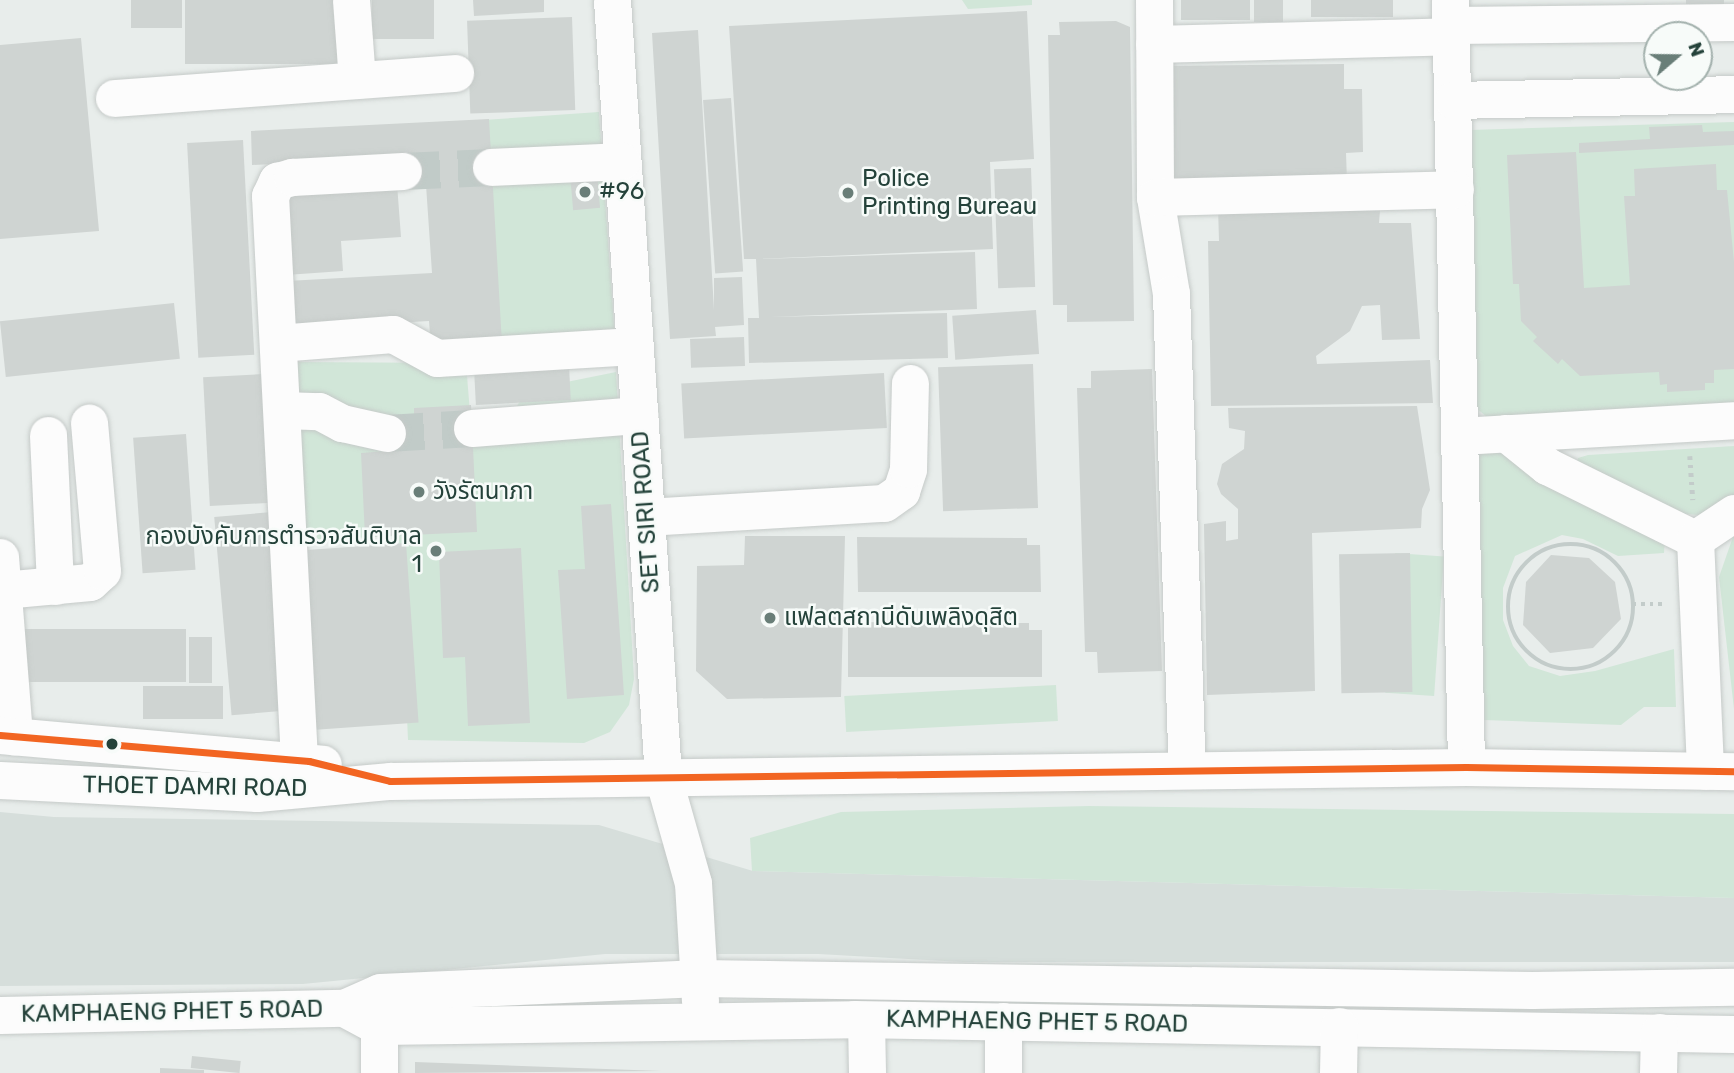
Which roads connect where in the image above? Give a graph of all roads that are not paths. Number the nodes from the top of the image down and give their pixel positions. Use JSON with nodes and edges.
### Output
{"nodes":[{"id":1,"x":351,"y":0,"type":"edge"},
{"id":2,"x":612,"y":0,"type":"edge"},
{"id":3,"x":1154,"y":0,"type":"edge"},
{"id":4,"x":1451,"y":20,"type":"edge"},
{"id":5,"x":1734,"y":22,"type":"edge"},
{"id":6,"x":1154,"y":44,"type":"junction"},
{"id":7,"x":456,"y":73,"type":"dead end"},
{"id":8,"x":357,"y":80,"type":"junction"},
{"id":9,"x":1734,"y":94,"type":"edge"},
{"id":10,"x":114,"y":98,"type":"dead end"},
{"id":11,"x":1453,"y":100,"type":"junction"},
{"id":12,"x":622,"y":161,"type":"junction"},
{"id":13,"x":491,"y":167,"type":"tunnel mouth"},
{"id":14,"x":403,"y":172,"type":"tunnel mouth"},
{"id":15,"x":1455,"y":189,"type":"junction"},
{"id":16,"x":1155,"y":197,"type":"junction"},
{"id":17,"x":278,"y":343,"type":"junction"},
{"id":18,"x":634,"y":346,"type":"junction"},
{"id":19,"x":910,"y":383,"type":"dead end"},
{"id":20,"x":282,"y":410,"type":"junction"},
{"id":21,"x":639,"y":415,"type":"junction"},
{"id":22,"x":1734,"y":420,"type":"edge"},
{"id":23,"x":89,"y":423,"type":"dead end"},
{"id":24,"x":472,"y":428,"type":"tunnel mouth"},
{"id":25,"x":387,"y":433,"type":"tunnel mouth"},
{"id":26,"x":1506,"y":433,"type":"junction"},
{"id":27,"x":48,"y":435,"type":"dead end"},
{"id":28,"x":1460,"y":436,"type":"junction"},
{"id":29,"x":1734,"y":513,"type":"edge"},
{"id":30,"x":646,"y":517,"type":"junction"},
{"id":31,"x":1695,"y":539,"type":"junction"},
{"id":32,"x":1,"y":574,"type":"edge"},
{"id":33,"x":55,"y":586,"type":"junction"},
{"id":34,"x":7,"y":735,"type":"edge"},
{"id":35,"x":299,"y":760,"type":"junction"},
{"id":36,"x":1466,"y":767,"type":"junction"},
{"id":37,"x":1187,"y":770,"type":"junction"},
{"id":38,"x":1720,"y":771,"type":"edge"},
{"id":39,"x":663,"y":778,"type":"junction"},
{"id":40,"x":0,"y":780,"type":"edge"},
{"id":41,"x":390,"y":781,"type":"junction"},
{"id":42,"x":700,"y":978,"type":"junction"},
{"id":43,"x":1734,"y":987,"type":"edge"},
{"id":44,"x":379,"y":1009,"type":"junction"},
{"id":45,"x":0,"y":1015,"type":"edge"},
{"id":46,"x":700,"y":1020,"type":"junction"},
{"id":47,"x":866,"y":1020,"type":"junction"},
{"id":48,"x":1003,"y":1021,"type":"junction"},
{"id":49,"x":1339,"y":1026,"type":"junction"},
{"id":50,"x":1659,"y":1032,"type":"junction"},
{"id":51,"x":1734,"y":1034,"type":"edge"},
{"id":52,"x":379,"y":1073,"type":"edge"},
{"id":53,"x":867,"y":1073,"type":"edge"},
{"id":54,"x":1003,"y":1073,"type":"edge"},
{"id":55,"x":1338,"y":1073,"type":"edge"},
{"id":56,"x":1658,"y":1073,"type":"edge"}],
"edges":[{"from":1,"to":8,"type":"street"},
{"from":2,"to":12,"type":"street","name":"SET SIRI ROAD"},
{"from":3,"to":6,"type":"street"},
{"from":4,"to":5,"type":"street"},
{"from":4,"to":6,"type":"street"},
{"from":4,"to":11,"type":"street"},
{"from":6,"to":16,"type":"street"},
{"from":7,"to":8,"type":"street"},
{"from":8,"to":10,"type":"street"},
{"from":9,"to":11,"type":"street"},
{"from":11,"to":15,"type":"street"},
{"from":12,"to":13,"type":"street"},
{"from":12,"to":18,"type":"street","name":"SET SIRI ROAD"},
{"from":14,"to":17,"type":"street"},
{"from":15,"to":16,"type":"street"},
{"from":15,"to":28,"type":"street"},
{"from":16,"to":37,"type":"street"},
{"from":17,"to":18,"type":"street"},
{"from":17,"to":20,"type":"street"},
{"from":18,"to":21,"type":"street","name":"SET SIRI ROAD"},
{"from":19,"to":30,"type":"street"},
{"from":20,"to":25,"type":"street"},
{"from":20,"to":35,"type":"street"},
{"from":21,"to":24,"type":"street"},
{"from":21,"to":30,"type":"street","name":"SET SIRI ROAD"},
{"from":22,"to":26,"type":"street"},
{"from":23,"to":33,"type":"street"},
{"from":26,"to":28,"type":"street"},
{"from":26,"to":31,"type":"street"},
{"from":27,"to":33,"type":"street"},
{"from":28,"to":36,"type":"street"},
{"from":29,"to":31,"type":"street"},
{"from":30,"to":39,"type":"street","name":"SET SIRI ROAD"},
{"from":31,"to":38,"type":"street"},
{"from":32,"to":33,"type":"street"},
{"from":32,"to":34,"type":"street"},
{"from":34,"to":35,"type":"street","name":"THOET DAMRI ROAD"},
{"from":35,"to":41,"type":"street","name":"THOET DAMRI ROAD"},
{"from":36,"to":37,"type":"street","name":"THOET DAMRI ROAD"},
{"from":36,"to":38,"type":"street","name":"THOET DAMRI ROAD"},
{"from":37,"to":39,"type":"street","name":"THOET DAMRI ROAD"},
{"from":39,"to":41,"type":"street","name":"THOET DAMRI ROAD"},
{"from":39,"to":42,"type":"street","name":"SET SIRI ROAD"},
{"from":40,"to":41,"type":"street","name":"THOET DAMRI ROAD"},
{"from":42,"to":43,"type":"street","name":"KAMPHAENG PHET 5 ROAD"},
{"from":42,"to":44,"type":"street","name":"KAMPHAENG PHET 5 ROAD"},
{"from":42,"to":46,"type":"street","name":"SET SIRI ROAD"},
{"from":44,"to":45,"type":"street","name":"KAMPHAENG PHET 5 ROAD"},
{"from":44,"to":46,"type":"street","name":"KAMPHAENG PHET 5 ROAD"},
{"from":44,"to":52,"type":"street"},
{"from":46,"to":47,"type":"street","name":"KAMPHAENG PHET 5 ROAD"},
{"from":47,"to":48,"type":"street","name":"KAMPHAENG PHET 5 ROAD"},
{"from":47,"to":53,"type":"street"},
{"from":48,"to":49,"type":"street","name":"KAMPHAENG PHET 5 ROAD"},
{"from":48,"to":54,"type":"street"},
{"from":49,"to":50,"type":"street","name":"KAMPHAENG PHET 5 ROAD"},
{"from":49,"to":55,"type":"street"},
{"from":50,"to":51,"type":"street","name":"KAMPHAENG PHET 5 ROAD"},
{"from":50,"to":56,"type":"street"}]}
